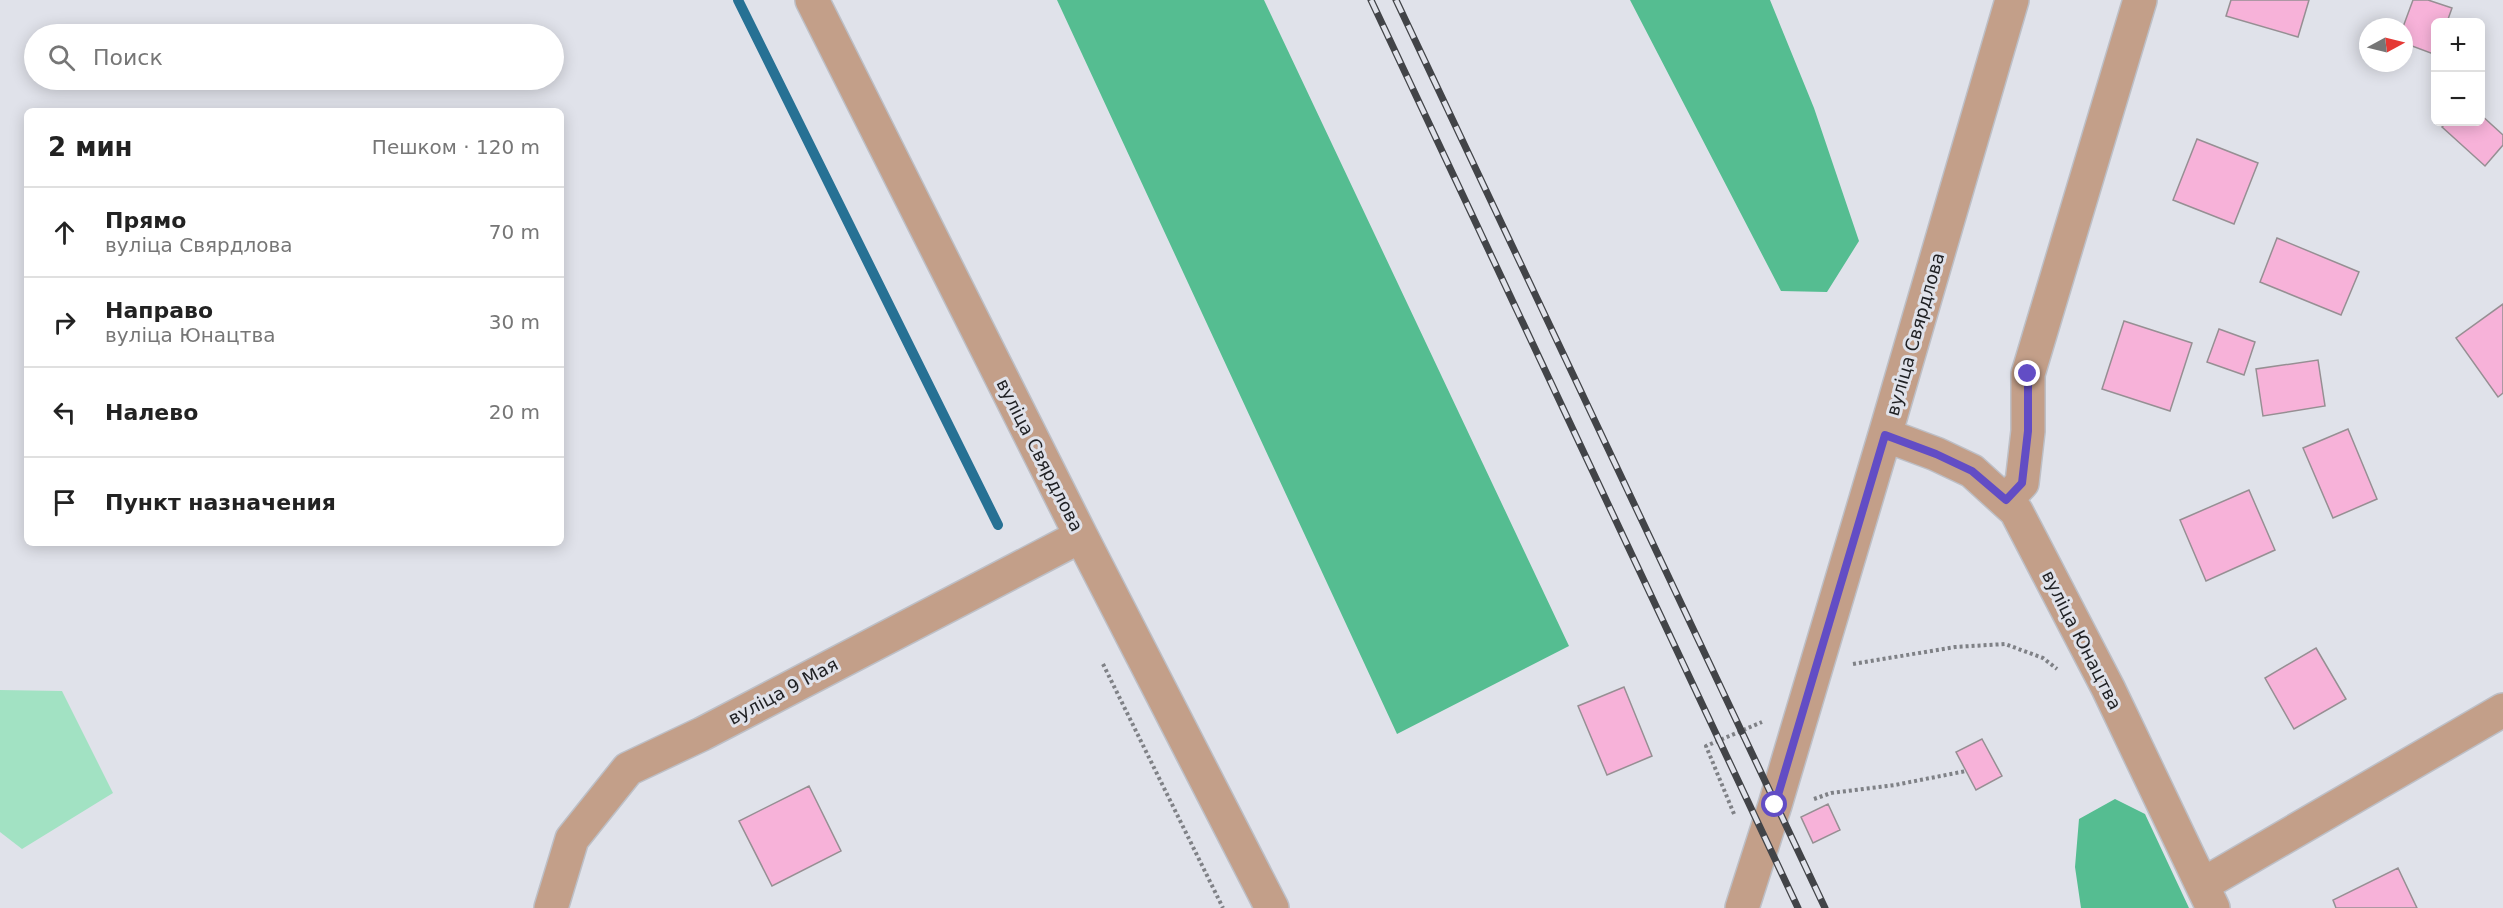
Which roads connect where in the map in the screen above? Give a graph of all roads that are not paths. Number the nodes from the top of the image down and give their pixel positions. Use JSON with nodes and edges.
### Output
{"nodes":[{"id":1,"x":812,"y":0,"type":"edge"},
{"id":2,"x":2012,"y":0,"type":"edge"},
{"id":3,"x":2140,"y":0,"type":"edge"},
{"id":4,"x":1885,"y":435,"type":"junction"},
{"id":5,"x":2006,"y":500,"type":"junction"},
{"id":6,"x":1081,"y":536,"type":"junction"},
{"id":7,"x":2503,"y":710,"type":"edge"},
{"id":8,"x":2207,"y":896,"type":"edge"},
{"id":9,"x":551,"y":908,"type":"edge"},
{"id":10,"x":1272,"y":908,"type":"edge"},
{"id":11,"x":1742,"y":908,"type":"edge"}],
"edges":[{"from":1,"to":6,"type":"street","name":"вуліца Свярдлова"},
{"from":2,"to":4,"type":"street","name":"вуліца Свярдлова"},
{"from":3,"to":5,"type":"street"},
{"from":4,"to":5,"type":"street","name":"вуліца Юнацтва"},
{"from":4,"to":11,"type":"street","name":"вуліца Свярдлова"},
{"from":5,"to":8,"type":"street","name":"вуліца Юнацтва"},
{"from":6,"to":9,"type":"street","name":"вуліца 9 Мая"},
{"from":6,"to":10,"type":"street","name":"вуліца Свярдлова"},
{"from":7,"to":8,"type":"street"}]}
